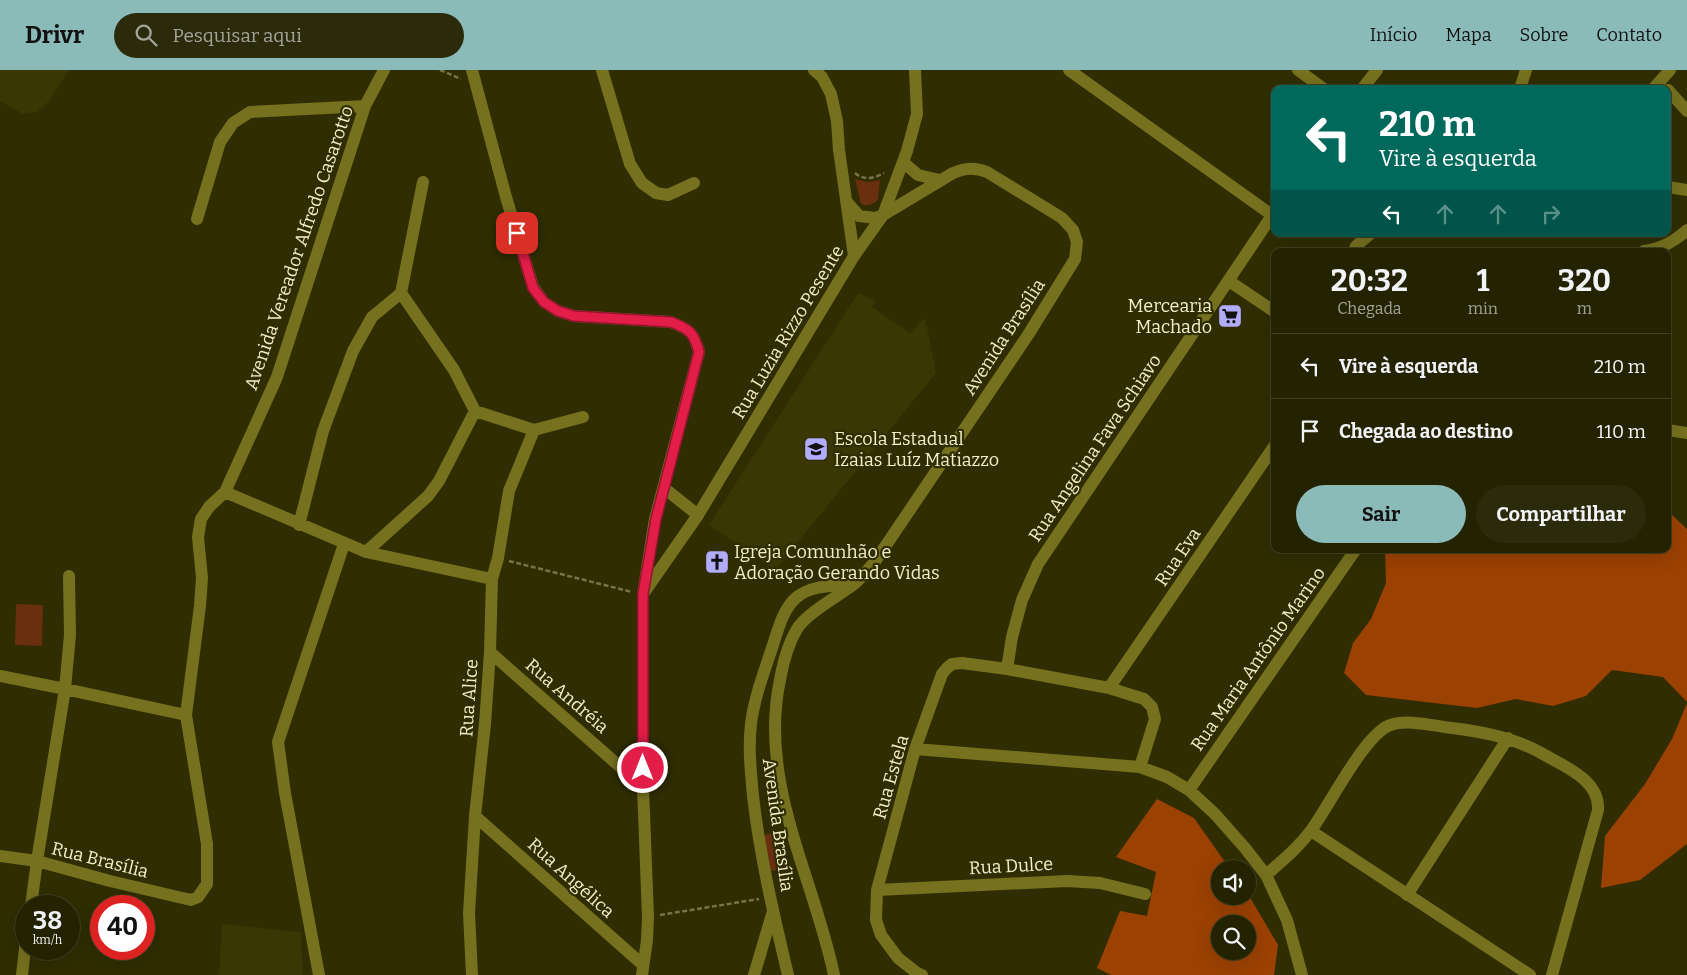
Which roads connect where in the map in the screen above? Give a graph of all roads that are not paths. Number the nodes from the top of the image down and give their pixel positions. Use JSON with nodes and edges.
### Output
{"nodes":[{"id":1,"x":384,"y":70,"type":"edge"},
{"id":2,"x":472,"y":70,"type":"edge"},
{"id":3,"x":602,"y":70,"type":"edge"},
{"id":4,"x":814,"y":70,"type":"edge"},
{"id":5,"x":915,"y":70,"type":"edge"},
{"id":6,"x":1070,"y":70,"type":"edge"},
{"id":7,"x":1298,"y":70,"type":"edge"},
{"id":8,"x":1377,"y":70,"type":"edge"},
{"id":9,"x":1526,"y":70,"type":"edge"},
{"id":10,"x":1670,"y":70,"type":"edge"},
{"id":11,"x":1319,"y":85,"type":"edge"},
{"id":12,"x":1365,"y":85,"type":"edge"},
{"id":13,"x":1521,"y":85,"type":"edge"},
{"id":14,"x":1663,"y":85,"type":"edge"},
{"id":15,"x":1671,"y":96,"type":"edge"},
{"id":16,"x":366,"y":106,"type":"junction"},
{"id":17,"x":1687,"y":111,"type":"edge"},
{"id":18,"x":903,"y":162,"type":"junction"},
{"id":19,"x":940,"y":180,"type":"junction"},
{"id":20,"x":423,"y":182,"type":"dead end"},
{"id":21,"x":694,"y":183,"type":"dead end"},
{"id":22,"x":1671,"y":187,"type":"edge"},
{"id":23,"x":1687,"y":190,"type":"edge"},
{"id":24,"x":846,"y":201,"type":"junction"},
{"id":25,"x":1271,"y":212,"type":"edge"},
{"id":26,"x":883,"y":215,"type":"junction"},
{"id":27,"x":1271,"y":216,"type":"edge"},
{"id":28,"x":197,"y":219,"type":"dead end"},
{"id":29,"x":1687,"y":230,"type":"edge"},
{"id":30,"x":1366,"y":237,"type":"edge"},
{"id":31,"x":1355,"y":248,"type":"edge"},
{"id":32,"x":1661,"y":248,"type":"edge"},
{"id":33,"x":854,"y":256,"type":"junction"},
{"id":34,"x":1229,"y":281,"type":"junction"},
{"id":35,"x":401,"y":293,"type":"junction"},
{"id":36,"x":1271,"y":309,"type":"edge"},
{"id":37,"x":475,"y":411,"type":"junction"},
{"id":38,"x":583,"y":417,"type":"dead end"},
{"id":39,"x":534,"y":430,"type":"junction"},
{"id":40,"x":1671,"y":430,"type":"edge"},
{"id":41,"x":1687,"y":433,"type":"edge"},
{"id":42,"x":1271,"y":450,"type":"edge"},
{"id":43,"x":664,"y":488,"type":"junction"},
{"id":44,"x":225,"y":492,"type":"junction"},
{"id":45,"x":698,"y":515,"type":"junction"},
{"id":46,"x":299,"y":525,"type":"junction"},
{"id":47,"x":344,"y":544,"type":"junction"},
{"id":48,"x":366,"y":552,"type":"junction"},
{"id":49,"x":1353,"y":553,"type":"edge"},
{"id":50,"x":69,"y":576,"type":"dead end"},
{"id":51,"x":492,"y":579,"type":"junction"},
{"id":52,"x":854,"y":584,"type":"junction"},
{"id":53,"x":643,"y":594,"type":"junction"},
{"id":54,"x":780,"y":625,"type":"junction"},
{"id":55,"x":797,"y":628,"type":"junction"},
{"id":56,"x":490,"y":652,"type":"junction"},
{"id":57,"x":1007,"y":669,"type":"junction"},
{"id":58,"x":0,"y":676,"type":"edge"},
{"id":59,"x":1109,"y":688,"type":"junction"},
{"id":60,"x":65,"y":689,"type":"junction"},
{"id":61,"x":186,"y":714,"type":"junction"},
{"id":62,"x":1508,"y":738,"type":"junction"},
{"id":63,"x":915,"y":749,"type":"junction"},
{"id":64,"x":1140,"y":767,"type":"junction"},
{"id":65,"x":643,"y":787,"type":"junction"},
{"id":66,"x":1189,"y":790,"type":"junction"},
{"id":67,"x":475,"y":816,"type":"junction"},
{"id":68,"x":1311,"y":830,"type":"junction"},
{"id":69,"x":0,"y":856,"type":"edge"},
{"id":70,"x":36,"y":861,"type":"junction"},
{"id":71,"x":1266,"y":875,"type":"junction"},
{"id":72,"x":877,"y":890,"type":"junction"},
{"id":73,"x":1145,"y":894,"type":"dead end"},
{"id":74,"x":32,"y":895,"type":"edge"},
{"id":75,"x":1407,"y":895,"type":"junction"},
{"id":76,"x":773,"y":911,"type":"junction"},
{"id":77,"x":24,"y":960,"type":"edge"},
{"id":78,"x":642,"y":970,"type":"edge"},
{"id":79,"x":473,"y":974,"type":"edge"},
{"id":80,"x":1304,"y":974,"type":"edge"},
{"id":81,"x":22,"y":975,"type":"edge"},
{"id":82,"x":319,"y":975,"type":"edge"},
{"id":83,"x":754,"y":975,"type":"edge"},
{"id":84,"x":788,"y":975,"type":"edge"},
{"id":85,"x":834,"y":975,"type":"edge"},
{"id":86,"x":922,"y":975,"type":"edge"},
{"id":87,"x":1530,"y":975,"type":"edge"},
{"id":88,"x":1552,"y":975,"type":"edge"}],
"edges":[{"from":1,"to":16,"type":"street","name":"Avenida Vereador Alfredo Casarotto"},
{"from":2,"to":43,"type":"street"},
{"from":3,"to":21,"type":"street"},
{"from":4,"to":24,"type":"street"},
{"from":5,"to":18,"type":"street","name":"Rua Luzia Rizzo Pesente"},
{"from":6,"to":25,"type":"street"},
{"from":7,"to":11,"type":"street"},
{"from":8,"to":12,"type":"street"},
{"from":9,"to":13,"type":"street"},
{"from":10,"to":14,"type":"street"},
{"from":15,"to":17,"type":"street"},
{"from":16,"to":28,"type":"street"},
{"from":16,"to":44,"type":"street","name":"Avenida Vereador Alfredo Casarotto"},
{"from":18,"to":19,"type":"street"},
{"from":18,"to":26,"type":"street","name":"Rua Luzia Rizzo Pesente"},
{"from":19,"to":26,"type":"street","name":"Avenida Brasília"},
{"from":19,"to":52,"type":"street","name":"Avenida Brasília"},
{"from":20,"to":35,"type":"street"},
{"from":22,"to":23,"type":"street"},
{"from":24,"to":26,"type":"street"},
{"from":24,"to":33,"type":"street"},
{"from":26,"to":33,"type":"street","name":"Rua Luzia Rizzo Pesente"},
{"from":27,"to":34,"type":"street","name":"Rua Angelina Fava Schiavo"},
{"from":29,"to":32,"type":"street"},
{"from":30,"to":31,"type":"street"},
{"from":33,"to":45,"type":"street","name":"Rua Luzia Rizzo Pesente"},
{"from":34,"to":36,"type":"street"},
{"from":34,"to":57,"type":"street","name":"Rua Angelina Fava Schiavo"},
{"from":35,"to":37,"type":"street"},
{"from":35,"to":46,"type":"street"},
{"from":37,"to":39,"type":"street"},
{"from":37,"to":48,"type":"street"},
{"from":38,"to":39,"type":"street"},
{"from":39,"to":51,"type":"street","name":"Rua Alice"},
{"from":40,"to":41,"type":"street"},
{"from":42,"to":59,"type":"street","name":"Rua Eva"},
{"from":43,"to":45,"type":"street"},
{"from":43,"to":53,"type":"street"},
{"from":44,"to":46,"type":"street"},
{"from":44,"to":61,"type":"street"},
{"from":45,"to":53,"type":"street","name":"Rua Luzia Rizzo Pesente"},
{"from":46,"to":47,"type":"street"},
{"from":47,"to":48,"type":"street"},
{"from":47,"to":82,"type":"street"},
{"from":48,"to":51,"type":"street"},
{"from":49,"to":66,"type":"street","name":"Rua Maria Antônio Marino"},
{"from":50,"to":60,"type":"street"},
{"from":51,"to":56,"type":"street","name":"Rua Alice"},
{"from":52,"to":54,"type":"street","name":"Avenida Brasília"},
{"from":52,"to":55,"type":"street","name":"Avenida Brasília"},
{"from":53,"to":65,"type":"street"},
{"from":54,"to":55,"type":"street"},
{"from":54,"to":76,"type":"street","name":"Avenida Brasília"},
{"from":55,"to":85,"type":"street","name":"Avenida Brasília"},
{"from":56,"to":65,"type":"street","name":"Rua Andréia"},
{"from":56,"to":67,"type":"street","name":"Rua Alice"},
{"from":57,"to":59,"type":"street"},
{"from":57,"to":63,"type":"street","name":"Rua Estela"},
{"from":58,"to":60,"type":"street"},
{"from":59,"to":64,"type":"street"},
{"from":60,"to":61,"type":"street"},
{"from":60,"to":70,"type":"street"},
{"from":61,"to":70,"type":"street","name":"Rua Brasília"},
{"from":62,"to":68,"type":"street"},
{"from":62,"to":75,"type":"street"},
{"from":62,"to":88,"type":"street"},
{"from":63,"to":64,"type":"street"},
{"from":63,"to":72,"type":"street","name":"Rua Estela"},
{"from":64,"to":66,"type":"street"},
{"from":65,"to":78,"type":"street"},
{"from":66,"to":71,"type":"street"},
{"from":67,"to":78,"type":"street","name":"Rua Angélica"},
{"from":67,"to":79,"type":"street","name":"Rua Alice"},
{"from":68,"to":71,"type":"street"},
{"from":68,"to":75,"type":"street"},
{"from":69,"to":70,"type":"street","name":"Rua Brasília"},
{"from":70,"to":74,"type":"street"},
{"from":71,"to":80,"type":"street"},
{"from":72,"to":73,"type":"street","name":"Rua Dulce"},
{"from":72,"to":86,"type":"street","name":"Rua Estela"},
{"from":75,"to":87,"type":"street"},
{"from":76,"to":83,"type":"street"},
{"from":76,"to":84,"type":"street","name":"Avenida Brasília"},
{"from":77,"to":81,"type":"street"}]}
